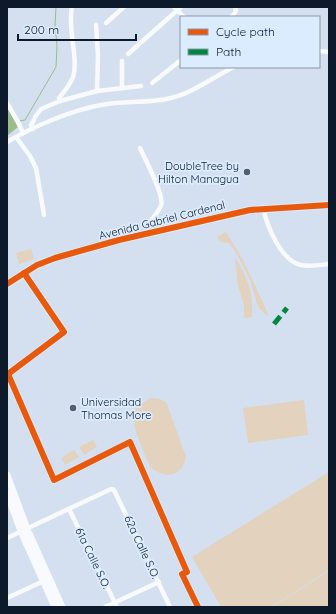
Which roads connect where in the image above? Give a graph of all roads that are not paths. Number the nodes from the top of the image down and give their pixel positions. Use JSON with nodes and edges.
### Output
{"nodes":[{"id":1,"x":72,"y":7,"type":"edge"},
{"id":2,"x":124,"y":7,"type":"edge"},
{"id":3,"x":234,"y":7,"type":"edge"},
{"id":4,"x":177,"y":8,"type":"edge"},
{"id":5,"x":183,"y":16,"type":"edge"},
{"id":6,"x":232,"y":16,"type":"edge"},
{"id":7,"x":106,"y":23,"type":"dead end"},
{"id":8,"x":96,"y":25,"type":"dead end"},
{"id":9,"x":128,"y":54,"type":"dead end"},
{"id":10,"x":122,"y":61,"type":"dead end"},
{"id":11,"x":180,"y":61,"type":"edge"},
{"id":12,"x":232,"y":68,"type":"edge"},
{"id":13,"x":152,"y":83,"type":"dead end"},
{"id":14,"x":141,"y":86,"type":"dead end"},
{"id":15,"x":122,"y":87,"type":"junction"},
{"id":16,"x":97,"y":91,"type":"junction"},
{"id":17,"x":60,"y":101,"type":"junction"},
{"id":18,"x":7,"y":103,"type":"edge"},
{"id":19,"x":33,"y":129,"type":"junction"},
{"id":20,"x":23,"y":133,"type":"junction"},
{"id":21,"x":16,"y":137,"type":"junction"},
{"id":22,"x":7,"y":142,"type":"edge"},
{"id":23,"x":140,"y":148,"type":"dead end"},
{"id":24,"x":329,"y":205,"type":"edge"},
{"id":25,"x":263,"y":208,"type":"junction"},
{"id":26,"x":44,"y":215,"type":"dead end"},
{"id":27,"x":148,"y":233,"type":"junction"},
{"id":28,"x":329,"y":264,"type":"edge"},
{"id":29,"x":24,"y":273,"type":"junction"},
{"id":30,"x":7,"y":284,"type":"edge"},
{"id":31,"x":7,"y":475,"type":"edge"},
{"id":32,"x":7,"y":493,"type":"edge"},
{"id":33,"x":70,"y":510,"type":"junction"},
{"id":34,"x":24,"y":530,"type":"junction"},
{"id":35,"x":7,"y":538,"type":"edge"},
{"id":36,"x":46,"y":580,"type":"junction"},
{"id":37,"x":159,"y":582,"type":"junction"},
{"id":38,"x":7,"y":598,"type":"edge"},
{"id":39,"x":116,"y":605,"type":"edge"},
{"id":40,"x":55,"y":607,"type":"edge"},
{"id":41,"x":62,"y":607,"type":"edge"},
{"id":42,"x":105,"y":607,"type":"edge"},
{"id":43,"x":170,"y":607,"type":"edge"},
{"id":44,"x":198,"y":607,"type":"edge"}],
"edges":[{"from":1,"to":17,"type":"street"},
{"from":2,"to":7,"type":"street"},
{"from":3,"to":6,"type":"street"},
{"from":4,"to":5,"type":"street"},
{"from":4,"to":9,"type":"street"},
{"from":8,"to":16,"type":"street"},
{"from":10,"to":15,"type":"street"},
{"from":11,"to":13,"type":"street"},
{"from":12,"to":19,"type":"street"},
{"from":14,"to":15,"type":"street"},
{"from":15,"to":16,"type":"street"},
{"from":16,"to":17,"type":"street"},
{"from":17,"to":19,"type":"street"},
{"from":18,"to":20,"type":"street"},
{"from":19,"to":20,"type":"street"},
{"from":20,"to":21,"type":"street"},
{"from":21,"to":22,"type":"street"},
{"from":21,"to":26,"type":"street"},
{"from":23,"to":27,"type":"street"},
{"from":24,"to":25,"type":"street","name":"Avenida Gabriel Cardenal"},
{"from":25,"to":27,"type":"street","name":"Avenida Gabriel Cardenal"},
{"from":25,"to":28,"type":"street"},
{"from":27,"to":29,"type":"street","name":"Avenida Gabriel Cardenal"},
{"from":29,"to":30,"type":"street","name":"Avenida Gabriel Cardenal"},
{"from":29,"to":44,"type":"street"},
{"from":31,"to":34,"type":"street"},
{"from":32,"to":34,"type":"street"},
{"from":33,"to":34,"type":"street"},
{"from":33,"to":37,"type":"street","name":"62a Calle S.O."},
{"from":33,"to":39,"type":"street","name":"61a Calle S.O."},
{"from":34,"to":35,"type":"street"},
{"from":34,"to":36,"type":"street"},
{"from":36,"to":38,"type":"street"},
{"from":36,"to":40,"type":"street"},
{"from":36,"to":41,"type":"street"},
{"from":37,"to":39,"type":"street"},
{"from":37,"to":43,"type":"street","name":"62a Calle S.O."},
{"from":39,"to":42,"type":"street"}]}
